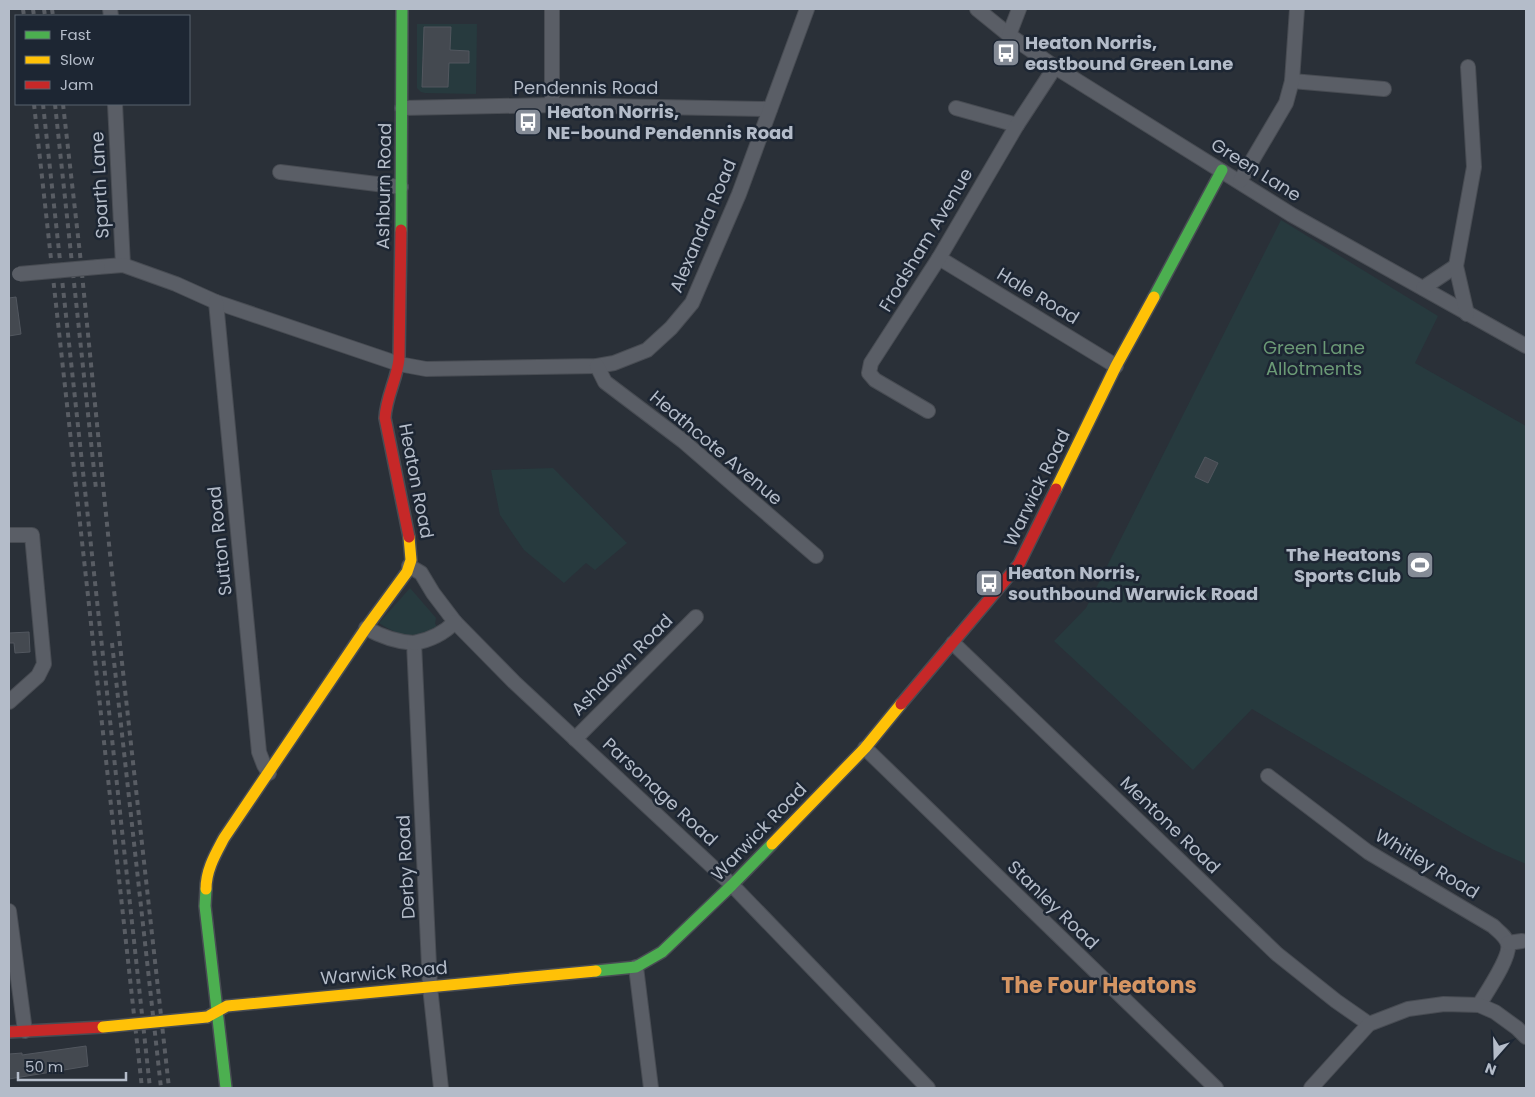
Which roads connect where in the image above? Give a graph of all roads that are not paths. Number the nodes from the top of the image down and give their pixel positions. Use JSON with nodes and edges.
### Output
{"nodes":[{"id":1,"x":402,"y":9,"type":"edge"},
{"id":2,"x":552,"y":9,"type":"edge"},
{"id":3,"x":807,"y":9,"type":"edge"},
{"id":4,"x":977,"y":9,"type":"edge"},
{"id":5,"x":1019,"y":9,"type":"edge"},
{"id":6,"x":1297,"y":9,"type":"edge"},
{"id":7,"x":1009,"y":35,"type":"junction"},
{"id":8,"x":1055,"y":67,"type":"junction"},
{"id":9,"x":1468,"y":67,"type":"dead end"},
{"id":10,"x":1292,"y":81,"type":"junction"},
{"id":11,"x":1384,"y":89,"type":"dead end"},
{"id":12,"x":552,"y":104,"type":"junction"},
{"id":13,"x":115,"y":105,"type":"edge"},
{"id":14,"x":402,"y":108,"type":"junction"},
{"id":15,"x":956,"y":108,"type":"dead end"},
{"id":16,"x":770,"y":109,"type":"junction"},
{"id":17,"x":1017,"y":125,"type":"junction"},
{"id":18,"x":1222,"y":170,"type":"junction"},
{"id":19,"x":280,"y":172,"type":"dead end"},
{"id":20,"x":1240,"y":182,"type":"junction"},
{"id":21,"x":401,"y":187,"type":"junction"},
{"id":22,"x":940,"y":258,"type":"junction"},
{"id":23,"x":123,"y":265,"type":"junction"},
{"id":24,"x":1456,"y":266,"type":"junction"},
{"id":25,"x":14,"y":274,"type":"edge"},
{"id":26,"x":1423,"y":288,"type":"junction"},
{"id":27,"x":216,"y":302,"type":"junction"},
{"id":28,"x":1466,"y":314,"type":"junction"},
{"id":29,"x":1526,"y":346,"type":"edge"},
{"id":30,"x":399,"y":364,"type":"junction"},
{"id":31,"x":597,"y":366,"type":"junction"},
{"id":32,"x":1116,"y":366,"type":"junction"},
{"id":33,"x":928,"y":412,"type":"dead end"},
{"id":34,"x":9,"y":535,"type":"edge"},
{"id":35,"x":816,"y":556,"type":"dead end"},
{"id":36,"x":409,"y":566,"type":"junction"},
{"id":37,"x":696,"y":617,"type":"dead end"},
{"id":38,"x":455,"y":622,"type":"junction"},
{"id":39,"x":366,"y":628,"type":"junction"},
{"id":40,"x":414,"y":643,"type":"junction"},
{"id":41,"x":953,"y":643,"type":"junction"},
{"id":42,"x":9,"y":702,"type":"edge"},
{"id":43,"x":575,"y":739,"type":"junction"},
{"id":44,"x":865,"y":748,"type":"junction"},
{"id":45,"x":270,"y":773,"type":"junction"},
{"id":46,"x":1268,"y":776,"type":"dead end"},
{"id":47,"x":732,"y":885,"type":"junction"},
{"id":48,"x":9,"y":911,"type":"edge"},
{"id":49,"x":636,"y":967,"type":"junction"},
{"id":50,"x":430,"y":987,"type":"junction"},
{"id":51,"x":1479,"y":1006,"type":"junction"},
{"id":52,"x":218,"y":1011,"type":"junction"},
{"id":53,"x":1369,"y":1024,"type":"junction"},
{"id":54,"x":24,"y":1031,"type":"junction"},
{"id":55,"x":9,"y":1032,"type":"edge"},
{"id":56,"x":1526,"y":1037,"type":"edge"},
{"id":57,"x":921,"y":1086,"type":"edge"},
{"id":58,"x":226,"y":1088,"type":"edge"},
{"id":59,"x":441,"y":1088,"type":"edge"},
{"id":60,"x":651,"y":1088,"type":"edge"},
{"id":61,"x":1216,"y":1088,"type":"edge"},
{"id":62,"x":1312,"y":1088,"type":"edge"}],
"edges":[{"from":1,"to":14,"type":"street","name":"Ashburn Road"},
{"from":2,"to":12,"type":"street"},
{"from":3,"to":16,"type":"street","name":"Alexandra Road"},
{"from":4,"to":7,"type":"street","name":"Green Lane"},
{"from":5,"to":7,"type":"street"},
{"from":6,"to":10,"type":"street"},
{"from":7,"to":8,"type":"street","name":"Green Lane"},
{"from":8,"to":17,"type":"street","name":"Frodsham Avenue"},
{"from":8,"to":18,"type":"street","name":"Green Lane"},
{"from":9,"to":24,"type":"street"},
{"from":10,"to":11,"type":"street"},
{"from":10,"to":20,"type":"street"},
{"from":12,"to":14,"type":"street","name":"Pendennis Road"},
{"from":12,"to":16,"type":"street","name":"Pendennis Road"},
{"from":13,"to":23,"type":"street","name":"Sparth Lane"},
{"from":14,"to":21,"type":"street","name":"Ashburn Road"},
{"from":15,"to":17,"type":"street"},
{"from":16,"to":31,"type":"street","name":"Alexandra Road"},
{"from":17,"to":22,"type":"street","name":"Frodsham Avenue"},
{"from":18,"to":20,"type":"street","name":"Green Lane"},
{"from":18,"to":32,"type":"street","name":"Warwick Road"},
{"from":19,"to":21,"type":"street"},
{"from":20,"to":26,"type":"street","name":"Green Lane"},
{"from":21,"to":30,"type":"street","name":"Ashburn Road"},
{"from":22,"to":32,"type":"street","name":"Hale Road"},
{"from":22,"to":33,"type":"street","name":"Frodsham Avenue"},
{"from":23,"to":25,"type":"street","bridge":true},
{"from":23,"to":27,"type":"street"},
{"from":24,"to":26,"type":"street"},
{"from":24,"to":28,"type":"street"},
{"from":26,"to":28,"type":"street","name":"Green Lane"},
{"from":27,"to":30,"type":"street"},
{"from":27,"to":45,"type":"street","name":"Sutton Road"},
{"from":28,"to":29,"type":"street","name":"Green Lane"},
{"from":30,"to":31,"type":"street","name":"Alexandra Road"},
{"from":30,"to":36,"type":"street","name":"Heaton Road"},
{"from":31,"to":35,"type":"street","name":"Heathcote Avenue"},
{"from":32,"to":41,"type":"street","name":"Warwick Road"},
{"from":34,"to":42,"type":"street"},
{"from":36,"to":38,"type":"street","name":"Parsonage Road"},
{"from":36,"to":39,"type":"street"},
{"from":37,"to":43,"type":"street","name":"Ashdown Road"},
{"from":38,"to":40,"type":"street"},
{"from":38,"to":43,"type":"street","name":"Parsonage Road"},
{"from":39,"to":40,"type":"street"},
{"from":39,"to":45,"type":"street"},
{"from":40,"to":50,"type":"street","name":"Derby Road"},
{"from":41,"to":44,"type":"street","name":"Warwick Road"},
{"from":41,"to":53,"type":"street","name":"Mentone Road"},
{"from":43,"to":47,"type":"street","name":"Parsonage Road"},
{"from":44,"to":47,"type":"street","name":"Warwick Road"},
{"from":44,"to":61,"type":"street","name":"Stanley Road"},
{"from":45,"to":52,"type":"street"},
{"from":46,"to":51,"type":"street","name":"Whitley Road"},
{"from":47,"to":49,"type":"street","name":"Warwick Road"},
{"from":47,"to":57,"type":"street","name":"Parsonage Road"},
{"from":48,"to":54,"type":"street"},
{"from":49,"to":50,"type":"street","name":"Warwick Road"},
{"from":49,"to":60,"type":"street"},
{"from":50,"to":52,"type":"street","name":"Warwick Road"},
{"from":50,"to":59,"type":"street","name":"Derby Road"},
{"from":51,"to":53,"type":"street"},
{"from":51,"to":56,"type":"street"},
{"from":52,"to":54,"type":"street","name":"Warwick Road","bridge":true},
{"from":52,"to":58,"type":"street"},
{"from":53,"to":62,"type":"street"},
{"from":54,"to":55,"type":"street","name":"Warwick Road"}]}
